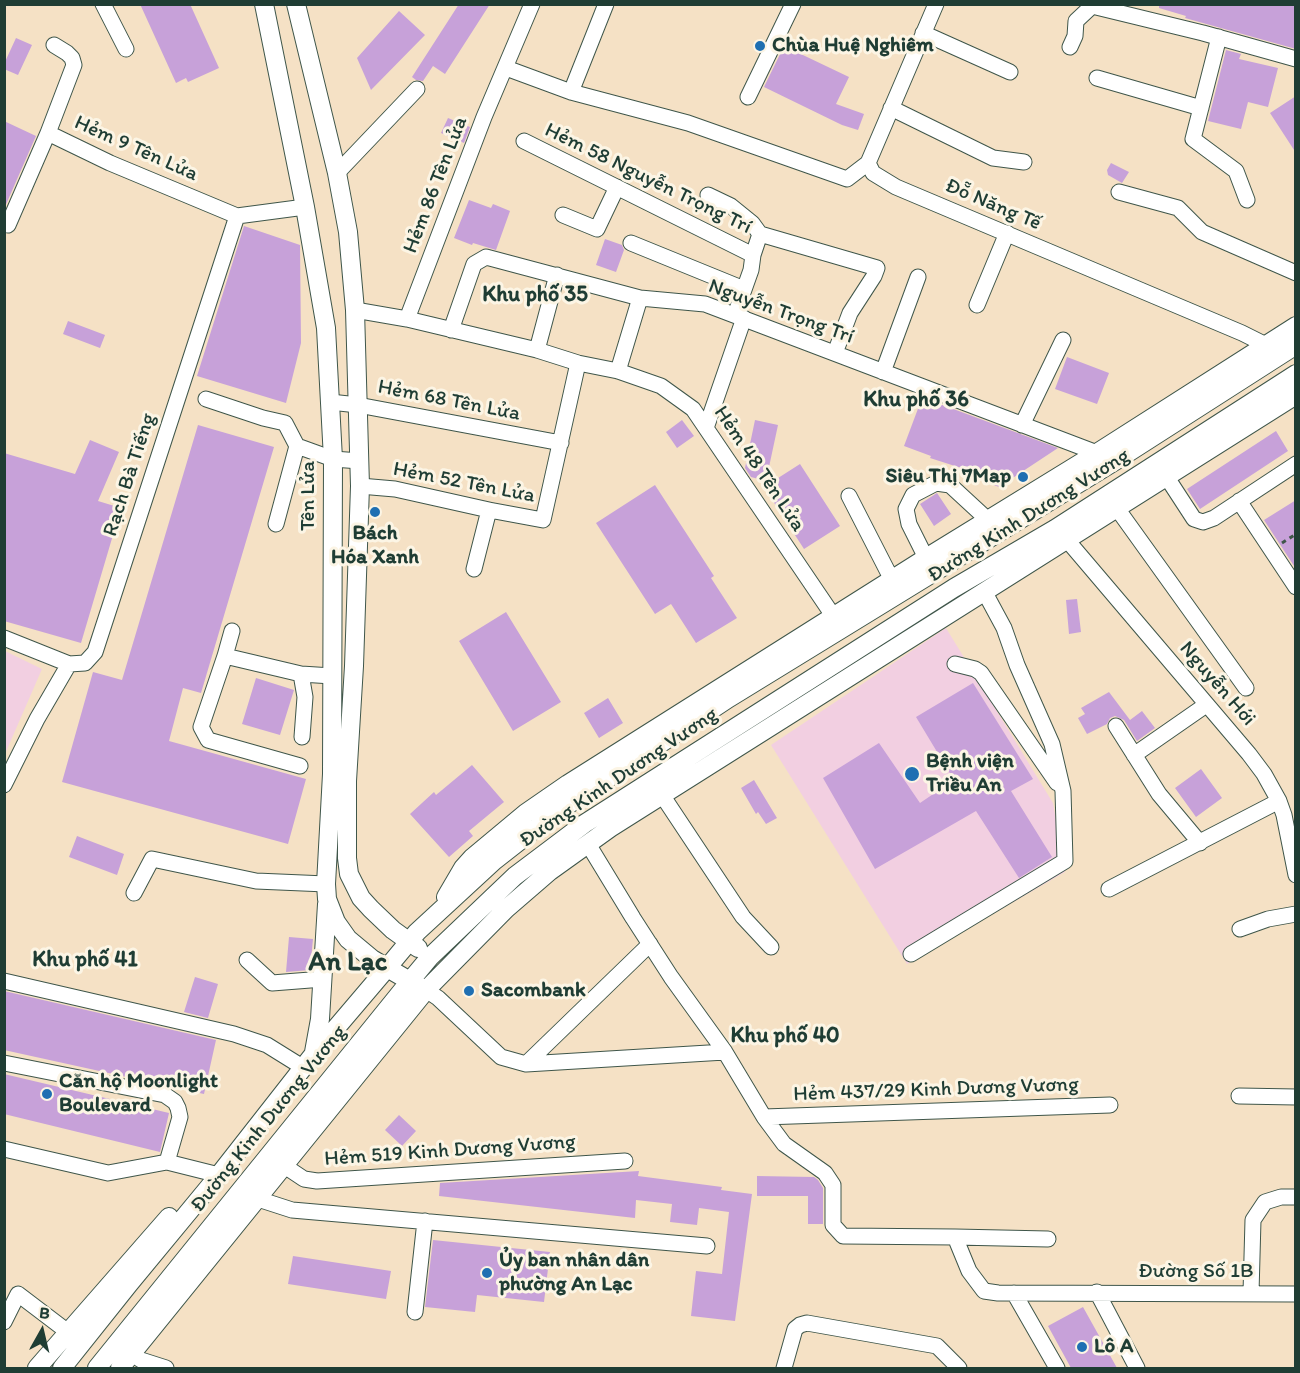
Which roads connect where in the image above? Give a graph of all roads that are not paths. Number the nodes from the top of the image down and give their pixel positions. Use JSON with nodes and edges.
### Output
{"nodes":[{"id":1,"x":103,"y":4,"type":"edge"},
{"id":2,"x":264,"y":4,"type":"edge"},
{"id":3,"x":296,"y":4,"type":"edge"},
{"id":4,"x":532,"y":4,"type":"edge"},
{"id":5,"x":606,"y":4,"type":"edge"},
{"id":6,"x":793,"y":4,"type":"edge"},
{"id":7,"x":936,"y":4,"type":"edge"},
{"id":8,"x":923,"y":33,"type":"junction"},
{"id":9,"x":1219,"y":37,"type":"junction"},
{"id":10,"x":54,"y":45,"type":"dead end"},
{"id":11,"x":1070,"y":47,"type":"dead end"},
{"id":12,"x":126,"y":49,"type":"dead end"},
{"id":13,"x":1296,"y":59,"type":"edge"},
{"id":14,"x":506,"y":68,"type":"junction"},
{"id":15,"x":1010,"y":72,"type":"dead end"},
{"id":16,"x":1096,"y":78,"type":"dead end"},
{"id":17,"x":417,"y":89,"type":"dead end"},
{"id":18,"x":571,"y":92,"type":"junction"},
{"id":19,"x":748,"y":97,"type":"dead end"},
{"id":20,"x":891,"y":108,"type":"junction"},
{"id":21,"x":1201,"y":108,"type":"junction"},
{"id":22,"x":48,"y":133,"type":"junction"},
{"id":23,"x":524,"y":141,"type":"dead end"},
{"id":24,"x":1024,"y":162,"type":"dead end"},
{"id":25,"x":868,"y":163,"type":"junction"},
{"id":26,"x":337,"y":173,"type":"junction"},
{"id":27,"x":617,"y":187,"type":"junction"},
{"id":28,"x":1119,"y":192,"type":"dead end"},
{"id":29,"x":708,"y":195,"type":"dead end"},
{"id":30,"x":1247,"y":200,"type":"dead end"},
{"id":31,"x":305,"y":207,"type":"junction"},
{"id":32,"x":563,"y":215,"type":"dead end"},
{"id":33,"x":237,"y":216,"type":"junction"},
{"id":34,"x":8,"y":225,"type":"dead end"},
{"id":35,"x":1007,"y":233,"type":"junction"},
{"id":36,"x":760,"y":234,"type":"junction"},
{"id":37,"x":631,"y":243,"type":"dead end"},
{"id":38,"x":753,"y":255,"type":"junction"},
{"id":39,"x":1296,"y":273,"type":"edge"},
{"id":40,"x":557,"y":275,"type":"junction"},
{"id":41,"x":918,"y":277,"type":"dead end"},
{"id":42,"x":744,"y":289,"type":"junction"},
{"id":43,"x":640,"y":298,"type":"junction"},
{"id":44,"x":977,"y":305,"type":"dead end"},
{"id":45,"x":355,"y":310,"type":"junction"},
{"id":46,"x":740,"y":317,"type":"junction"},
{"id":47,"x":407,"y":319,"type":"junction"},
{"id":48,"x":1296,"y":326,"type":"edge"},
{"id":49,"x":451,"y":330,"type":"junction"},
{"id":50,"x":1063,"y":340,"type":"dead end"},
{"id":51,"x":1296,"y":345,"type":"edge"},
{"id":52,"x":537,"y":350,"type":"junction"},
{"id":53,"x":1272,"y":351,"type":"junction"},
{"id":54,"x":835,"y":353,"type":"junction"},
{"id":55,"x":578,"y":363,"type":"junction"},
{"id":56,"x":618,"y":371,"type":"junction"},
{"id":57,"x":883,"y":372,"type":"junction"},
{"id":58,"x":1294,"y":378,"type":"edge"},
{"id":59,"x":1296,"y":395,"type":"edge"},
{"id":60,"x":206,"y":399,"type":"dead end"},
{"id":61,"x":330,"y":402,"type":"junction"},
{"id":62,"x":358,"y":405,"type":"junction"},
{"id":63,"x":1022,"y":425,"type":"junction"},
{"id":64,"x":706,"y":428,"type":"junction"},
{"id":65,"x":561,"y":443,"type":"junction"},
{"id":66,"x":297,"y":446,"type":"junction"},
{"id":67,"x":1097,"y":453,"type":"junction"},
{"id":68,"x":333,"y":459,"type":"junction"},
{"id":69,"x":360,"y":461,"type":"junction"},
{"id":70,"x":1115,"y":461,"type":"junction"},
{"id":71,"x":1296,"y":464,"type":"edge"},
{"id":72,"x":1161,"y":469,"type":"junction"},
{"id":73,"x":360,"y":486,"type":"junction"},
{"id":74,"x":849,"y":496,"type":"dead end"},
{"id":75,"x":1239,"y":501,"type":"junction"},
{"id":76,"x":1116,"y":507,"type":"junction"},
{"id":77,"x":489,"y":510,"type":"junction"},
{"id":78,"x":989,"y":521,"type":"junction"},
{"id":79,"x":276,"y":524,"type":"dead end"},
{"id":80,"x":1067,"y":540,"type":"junction"},
{"id":81,"x":926,"y":558,"type":"junction"},
{"id":82,"x":474,"y":568,"type":"dead end"},
{"id":83,"x":892,"y":580,"type":"junction"},
{"id":84,"x":1296,"y":587,"type":"edge"},
{"id":85,"x":984,"y":591,"type":"junction"},
{"id":86,"x":838,"y":623,"type":"junction"},
{"id":87,"x":232,"y":631,"type":"dead end"},
{"id":88,"x":4,"y":638,"type":"edge"},
{"id":89,"x":225,"y":656,"type":"junction"},
{"id":90,"x":69,"y":664,"type":"junction"},
{"id":91,"x":955,"y":664,"type":"dead end"},
{"id":92,"x":760,"y":670,"type":"junction"},
{"id":93,"x":301,"y":674,"type":"junction"},
{"id":94,"x":332,"y":676,"type":"junction"},
{"id":95,"x":1246,"y":688,"type":"dead end"},
{"id":96,"x":778,"y":700,"type":"junction"},
{"id":97,"x":1206,"y":705,"type":"junction"},
{"id":98,"x":788,"y":717,"type":"junction"},
{"id":99,"x":1116,"y":726,"type":"dead end"},
{"id":100,"x":302,"y":737,"type":"dead end"},
{"id":101,"x":1134,"y":755,"type":"junction"},
{"id":102,"x":300,"y":766,"type":"dead end"},
{"id":103,"x":4,"y":785,"type":"edge"},
{"id":104,"x":1063,"y":791,"type":"junction"},
{"id":105,"x":662,"y":795,"type":"junction"},
{"id":106,"x":1279,"y":801,"type":"junction"},
{"id":107,"x":1292,"y":835,"type":"edge"},
{"id":108,"x":1200,"y":843,"type":"junction"},
{"id":109,"x":588,"y":844,"type":"junction"},
{"id":110,"x":1296,"y":875,"type":"edge"},
{"id":111,"x":1109,"y":889,"type":"dead end"},
{"id":112,"x":327,"y":892,"type":"junction"},
{"id":113,"x":134,"y":893,"type":"dead end"},
{"id":114,"x":1296,"y":914,"type":"edge"},
{"id":115,"x":1239,"y":929,"type":"dead end"},
{"id":116,"x":410,"y":941,"type":"junction"},
{"id":117,"x":650,"y":944,"type":"junction"},
{"id":118,"x":771,"y":947,"type":"dead end"},
{"id":119,"x":911,"y":954,"type":"dead end"},
{"id":120,"x":430,"y":957,"type":"junction"},
{"id":121,"x":247,"y":960,"type":"dead end"},
{"id":122,"x":387,"y":968,"type":"junction"},
{"id":123,"x":445,"y":969,"type":"junction"},
{"id":124,"x":323,"y":979,"type":"junction"},
{"id":125,"x":4,"y":981,"type":"edge"},
{"id":126,"x":410,"y":981,"type":"junction"},
{"id":127,"x":426,"y":990,"type":"junction"},
{"id":128,"x":725,"y":1052,"type":"junction"},
{"id":129,"x":308,"y":1062,"type":"junction"},
{"id":130,"x":4,"y":1063,"type":"edge"},
{"id":131,"x":526,"y":1064,"type":"junction"},
{"id":132,"x":1239,"y":1096,"type":"dead end"},
{"id":133,"x":1296,"y":1096,"type":"edge"},
{"id":134,"x":1110,"y":1105,"type":"dead end"},
{"id":135,"x":764,"y":1117,"type":"junction"},
{"id":136,"x":248,"y":1138,"type":"junction"},
{"id":137,"x":4,"y":1149,"type":"edge"},
{"id":138,"x":276,"y":1160,"type":"junction"},
{"id":139,"x":625,"y":1161,"type":"dead end"},
{"id":140,"x":167,"y":1162,"type":"junction"},
{"id":141,"x":219,"y":1175,"type":"junction"},
{"id":142,"x":242,"y":1189,"type":"junction"},
{"id":143,"x":1296,"y":1197,"type":"edge"},
{"id":144,"x":258,"y":1199,"type":"junction"},
{"id":145,"x":194,"y":1205,"type":"junction"},
{"id":146,"x":426,"y":1221,"type":"junction"},
{"id":147,"x":955,"y":1237,"type":"junction"},
{"id":148,"x":1048,"y":1239,"type":"dead end"},
{"id":149,"x":706,"y":1246,"type":"dead end"},
{"id":150,"x":1097,"y":1292,"type":"junction"},
{"id":151,"x":1014,"y":1293,"type":"junction"},
{"id":152,"x":1251,"y":1293,"type":"junction"},
{"id":153,"x":1296,"y":1294,"type":"edge"},
{"id":154,"x":415,"y":1312,"type":"dead end"},
{"id":155,"x":4,"y":1322,"type":"edge"},
{"id":156,"x":68,"y":1332,"type":"junction"},
{"id":157,"x":123,"y":1356,"type":"edge"},
{"id":158,"x":37,"y":1368,"type":"edge"},
{"id":159,"x":62,"y":1368,"type":"edge"},
{"id":160,"x":97,"y":1368,"type":"edge"},
{"id":161,"x":166,"y":1368,"type":"edge"},
{"id":162,"x":784,"y":1368,"type":"edge"},
{"id":163,"x":959,"y":1368,"type":"edge"},
{"id":164,"x":1057,"y":1368,"type":"edge"},
{"id":165,"x":1137,"y":1368,"type":"edge"}],
"edges":[{"from":1,"to":12,"type":"street"},
{"from":2,"to":31,"type":"main road","name":"Tên Lửa"},
{"from":3,"to":26,"type":"main road"},
{"from":4,"to":14,"type":"street","name":"Hẻm 86 Tên Lửa"},
{"from":5,"to":18,"type":"street"},
{"from":6,"to":19,"type":"street"},
{"from":7,"to":8,"type":"street"},
{"from":8,"to":15,"type":"street"},
{"from":8,"to":20,"type":"street"},
{"from":9,"to":11,"type":"street"},
{"from":9,"to":13,"type":"street"},
{"from":9,"to":21,"type":"street"},
{"from":10,"to":22,"type":"street"},
{"from":14,"to":18,"type":"street"},
{"from":14,"to":47,"type":"street","name":"Hẻm 86 Tên Lửa"},
{"from":16,"to":21,"type":"street"},
{"from":17,"to":26,"type":"street"},
{"from":18,"to":25,"type":"street"},
{"from":20,"to":24,"type":"street"},
{"from":20,"to":25,"type":"street"},
{"from":21,"to":30,"type":"street"},
{"from":22,"to":33,"type":"street","name":"Hẻm 9 Tên Lửa"},
{"from":22,"to":34,"type":"street","name":"Hẻm 9 Tên Lửa"},
{"from":23,"to":27,"type":"street","name":"Hẻm 58 Nguyễn Trọng Trí"},
{"from":25,"to":35,"type":"street","name":"Đỗ Năng Tế"},
{"from":26,"to":45,"type":"main road"},
{"from":27,"to":32,"type":"street"},
{"from":27,"to":38,"type":"street","name":"Hẻm 58 Nguyễn Trọng Trí"},
{"from":28,"to":39,"type":"street"},
{"from":29,"to":36,"type":"street","name":"Hẻm 58 Nguyễn Trọng Trí"},
{"from":31,"to":33,"type":"street"},
{"from":31,"to":61,"type":"main road","name":"Tên Lửa"},
{"from":33,"to":90,"type":"street","name":"Rạch Bà Tiếng"},
{"from":35,"to":44,"type":"street"},
{"from":35,"to":53,"type":"street","name":"Đỗ Năng Tế"},
{"from":36,"to":38,"type":"street","name":"Hẻm 58 Nguyễn Trọng Trí"},
{"from":36,"to":54,"type":"street"},
{"from":37,"to":42,"type":"street"},
{"from":38,"to":42,"type":"street","name":"Hẻm 58 Nguyễn Trọng Trí"},
{"from":40,"to":43,"type":"street","name":"Nguyễn Trọng Trí"},
{"from":40,"to":49,"type":"street","name":"Nguyễn Trọng Trí"},
{"from":40,"to":52,"type":"street"},
{"from":41,"to":57,"type":"street"},
{"from":42,"to":46,"type":"street","name":"Hẻm 58 Nguyễn Trọng Trí"},
{"from":43,"to":46,"type":"street","name":"Nguyễn Trọng Trí"},
{"from":43,"to":56,"type":"street"},
{"from":45,"to":47,"type":"street"},
{"from":45,"to":62,"type":"main road"},
{"from":46,"to":54,"type":"street","name":"Nguyễn Trọng Trí"},
{"from":46,"to":64,"type":"street","name":"Hẻm 58 Nguyễn Trọng Trí"},
{"from":47,"to":49,"type":"street"},
{"from":48,"to":53,"type":"main road","name":"Đường Kinh Dương Vương"},
{"from":49,"to":52,"type":"street","name":"Hẻm 48 Tên Lửa"},
{"from":50,"to":63,"type":"street"},
{"from":51,"to":53,"type":"main road","name":"Đường Kinh Dương Vương"},
{"from":52,"to":55,"type":"street","name":"Hẻm 48 Tên Lửa"},
{"from":53,"to":58,"type":"main road"},
{"from":53,"to":67,"type":"main road","name":"Đường Kinh Dương Vương"},
{"from":53,"to":70,"type":"main road","name":"Đường Kinh Dương Vương"},
{"from":54,"to":57,"type":"street","name":"Nguyễn Trọng Trí"},
{"from":55,"to":56,"type":"street","name":"Hẻm 48 Tên Lửa"},
{"from":55,"to":65,"type":"street","name":"Hẻm 52 Tên Lửa"},
{"from":56,"to":64,"type":"street","name":"Hẻm 48 Tên Lửa"},
{"from":57,"to":63,"type":"street","name":"Nguyễn Trọng Trí"},
{"from":58,"to":72,"type":"main road","name":"Đường Kinh Dương Vương"},
{"from":59,"to":72,"type":"main road","name":"Đường Kinh Dương Vương"},
{"from":60,"to":66,"type":"street"},
{"from":61,"to":62,"type":"street","name":"Hẻm 68 Tên Lửa"},
{"from":61,"to":68,"type":"main road","name":"Tên Lửa"},
{"from":62,"to":65,"type":"street","name":"Hẻm 68 Tên Lửa"},
{"from":62,"to":69,"type":"main road"},
{"from":63,"to":67,"type":"street","name":"Nguyễn Trọng Trí"},
{"from":64,"to":86,"type":"street","name":"Hẻm 48 Tên Lửa"},
{"from":65,"to":77,"type":"street","name":"Hẻm 52 Tên Lửa"},
{"from":66,"to":68,"type":"street"},
{"from":66,"to":79,"type":"street"},
{"from":67,"to":70,"type":"main road"},
{"from":67,"to":78,"type":"main road","name":"Đường Kinh Dương Vương"},
{"from":68,"to":69,"type":"street"},
{"from":68,"to":94,"type":"main road","name":"Tên Lửa"},
{"from":69,"to":73,"type":"main road"},
{"from":70,"to":86,"type":"main road","name":"Đường Kinh Dương Vương"},
{"from":71,"to":75,"type":"street"},
{"from":72,"to":75,"type":"street"},
{"from":72,"to":76,"type":"main road","name":"Đường Kinh Dương Vương"},
{"from":72,"to":96,"type":"main road","name":"Đường Kinh Dương Vương"},
{"from":73,"to":77,"type":"street","name":"Hẻm 52 Tên Lửa"},
{"from":73,"to":116,"type":"main road"},
{"from":74,"to":83,"type":"street"},
{"from":75,"to":84,"type":"street"},
{"from":76,"to":80,"type":"main road","name":"Đường Kinh Dương Vương"},
{"from":76,"to":95,"type":"street"},
{"from":77,"to":82,"type":"street"},
{"from":78,"to":81,"type":"main road","name":"Đường Kinh Dương Vương"},
{"from":78,"to":81,"type":"street"},
{"from":80,"to":85,"type":"main road","name":"Đường Kinh Dương Vương"},
{"from":80,"to":97,"type":"street","name":"Nguyễn Hới"},
{"from":81,"to":83,"type":"main road","name":"Đường Kinh Dương Vương"},
{"from":83,"to":86,"type":"main road","name":"Đường Kinh Dương Vương"},
{"from":85,"to":98,"type":"main road","name":"Đường Kinh Dương Vương"},
{"from":85,"to":104,"type":"street"},
{"from":86,"to":92,"type":"main road","name":"Đường Kinh Dương Vương"},
{"from":87,"to":89,"type":"street"},
{"from":88,"to":90,"type":"street"},
{"from":89,"to":93,"type":"street"},
{"from":89,"to":102,"type":"street"},
{"from":90,"to":103,"type":"street"},
{"from":91,"to":104,"type":"street"},
{"from":92,"to":96,"type":"main road"},
{"from":92,"to":116,"type":"main road","name":"Đường Kinh Dương Vương"},
{"from":93,"to":94,"type":"street"},
{"from":93,"to":100,"type":"street"},
{"from":94,"to":112,"type":"main road","name":"Tên Lửa"},
{"from":96,"to":98,"type":"main road"},
{"from":96,"to":120,"type":"main road","name":"Đường Kinh Dương Vương"},
{"from":97,"to":101,"type":"street"},
{"from":97,"to":106,"type":"street","name":"Nguyễn Hới"},
{"from":98,"to":105,"type":"main road","name":"Đường Kinh Dương Vương"},
{"from":99,"to":101,"type":"street"},
{"from":101,"to":108,"type":"street"},
{"from":104,"to":119,"type":"street"},
{"from":105,"to":109,"type":"main road","name":"Đường Kinh Dương Vương"},
{"from":105,"to":118,"type":"street"},
{"from":106,"to":107,"type":"street","name":"Nguyễn Hới"},
{"from":106,"to":108,"type":"street"},
{"from":107,"to":110,"type":"street","name":"Nguyễn Hới"},
{"from":108,"to":111,"type":"street"},
{"from":109,"to":117,"type":"street"},
{"from":109,"to":123,"type":"main road","name":"Đường Kinh Dương Vương"},
{"from":112,"to":113,"type":"street"},
{"from":112,"to":122,"type":"main road","name":"Tên Lửa"},
{"from":112,"to":124,"type":"main road"},
{"from":114,"to":115,"type":"street"},
{"from":116,"to":120,"type":"main road"},
{"from":116,"to":122,"type":"main road","name":"Đường Kinh Dương Vương"},
{"from":117,"to":128,"type":"street"},
{"from":117,"to":131,"type":"street"},
{"from":120,"to":123,"type":"main road"},
{"from":120,"to":126,"type":"main road","name":"Đường Kinh Dương Vương"},
{"from":121,"to":124,"type":"street"},
{"from":122,"to":126,"type":"main road","name":"Tên Lửa"},
{"from":122,"to":129,"type":"main road","name":"Đường Kinh Dương Vương"},
{"from":123,"to":127,"type":"main road","name":"Đường Kinh Dương Vương"},
{"from":124,"to":129,"type":"main road"},
{"from":125,"to":129,"type":"street"},
{"from":126,"to":127,"type":"main road","name":"Tên Lửa"},
{"from":126,"to":138,"type":"main road","name":"Đường Kinh Dương Vương"},
{"from":127,"to":131,"type":"street"},
{"from":127,"to":138,"type":"main road","name":"Đường Kinh Dương Vương"},
{"from":128,"to":131,"type":"street"},
{"from":128,"to":135,"type":"street"},
{"from":129,"to":136,"type":"main road","name":"Đường Kinh Dương Vương"},
{"from":130,"to":140,"type":"street"},
{"from":132,"to":133,"type":"street"},
{"from":134,"to":135,"type":"street","name":"Hẻm 437/29 Kinh Dương Vương"},
{"from":135,"to":147,"type":"street"},
{"from":136,"to":138,"type":"main road"},
{"from":136,"to":141,"type":"main road","name":"Đường Kinh Dương Vương"},
{"from":137,"to":140,"type":"street"},
{"from":138,"to":139,"type":"street","name":"Hẻm 519 Kinh Dương Vương"},
{"from":138,"to":142,"type":"main road","name":"Đường Kinh Dương Vương"},
{"from":138,"to":144,"type":"main road","name":"Đường Kinh Dương Vương"},
{"from":140,"to":141,"type":"street"},
{"from":141,"to":142,"type":"main road"},
{"from":141,"to":145,"type":"main road","name":"Đường Kinh Dương Vương"},
{"from":142,"to":144,"type":"main road"},
{"from":142,"to":157,"type":"main road","name":"Đường Kinh Dương Vương"},
{"from":143,"to":152,"type":"street"},
{"from":144,"to":146,"type":"street"},
{"from":144,"to":157,"type":"main road","name":"Đường Kinh Dương Vương"},
{"from":145,"to":156,"type":"main road","name":"Đường Kinh Dương Vương"},
{"from":145,"to":159,"type":"main road","name":"Đường Kinh Dương Vương"},
{"from":146,"to":149,"type":"street"},
{"from":146,"to":154,"type":"street"},
{"from":147,"to":148,"type":"street"},
{"from":147,"to":151,"type":"street","name":"Đường Số 1B"},
{"from":150,"to":151,"type":"street","name":"Đường Số 1B"},
{"from":150,"to":152,"type":"street","name":"Đường Số 1B"},
{"from":150,"to":165,"type":"street"},
{"from":151,"to":164,"type":"street"},
{"from":152,"to":153,"type":"street","name":"Đường Số 1B"},
{"from":155,"to":156,"type":"street"},
{"from":156,"to":158,"type":"main road","name":"Đường Kinh Dương Vương"},
{"from":157,"to":160,"type":"main road","name":"Đường Kinh Dương Vương"},
{"from":157,"to":161,"type":"street"},
{"from":162,"to":163,"type":"street"}]}
